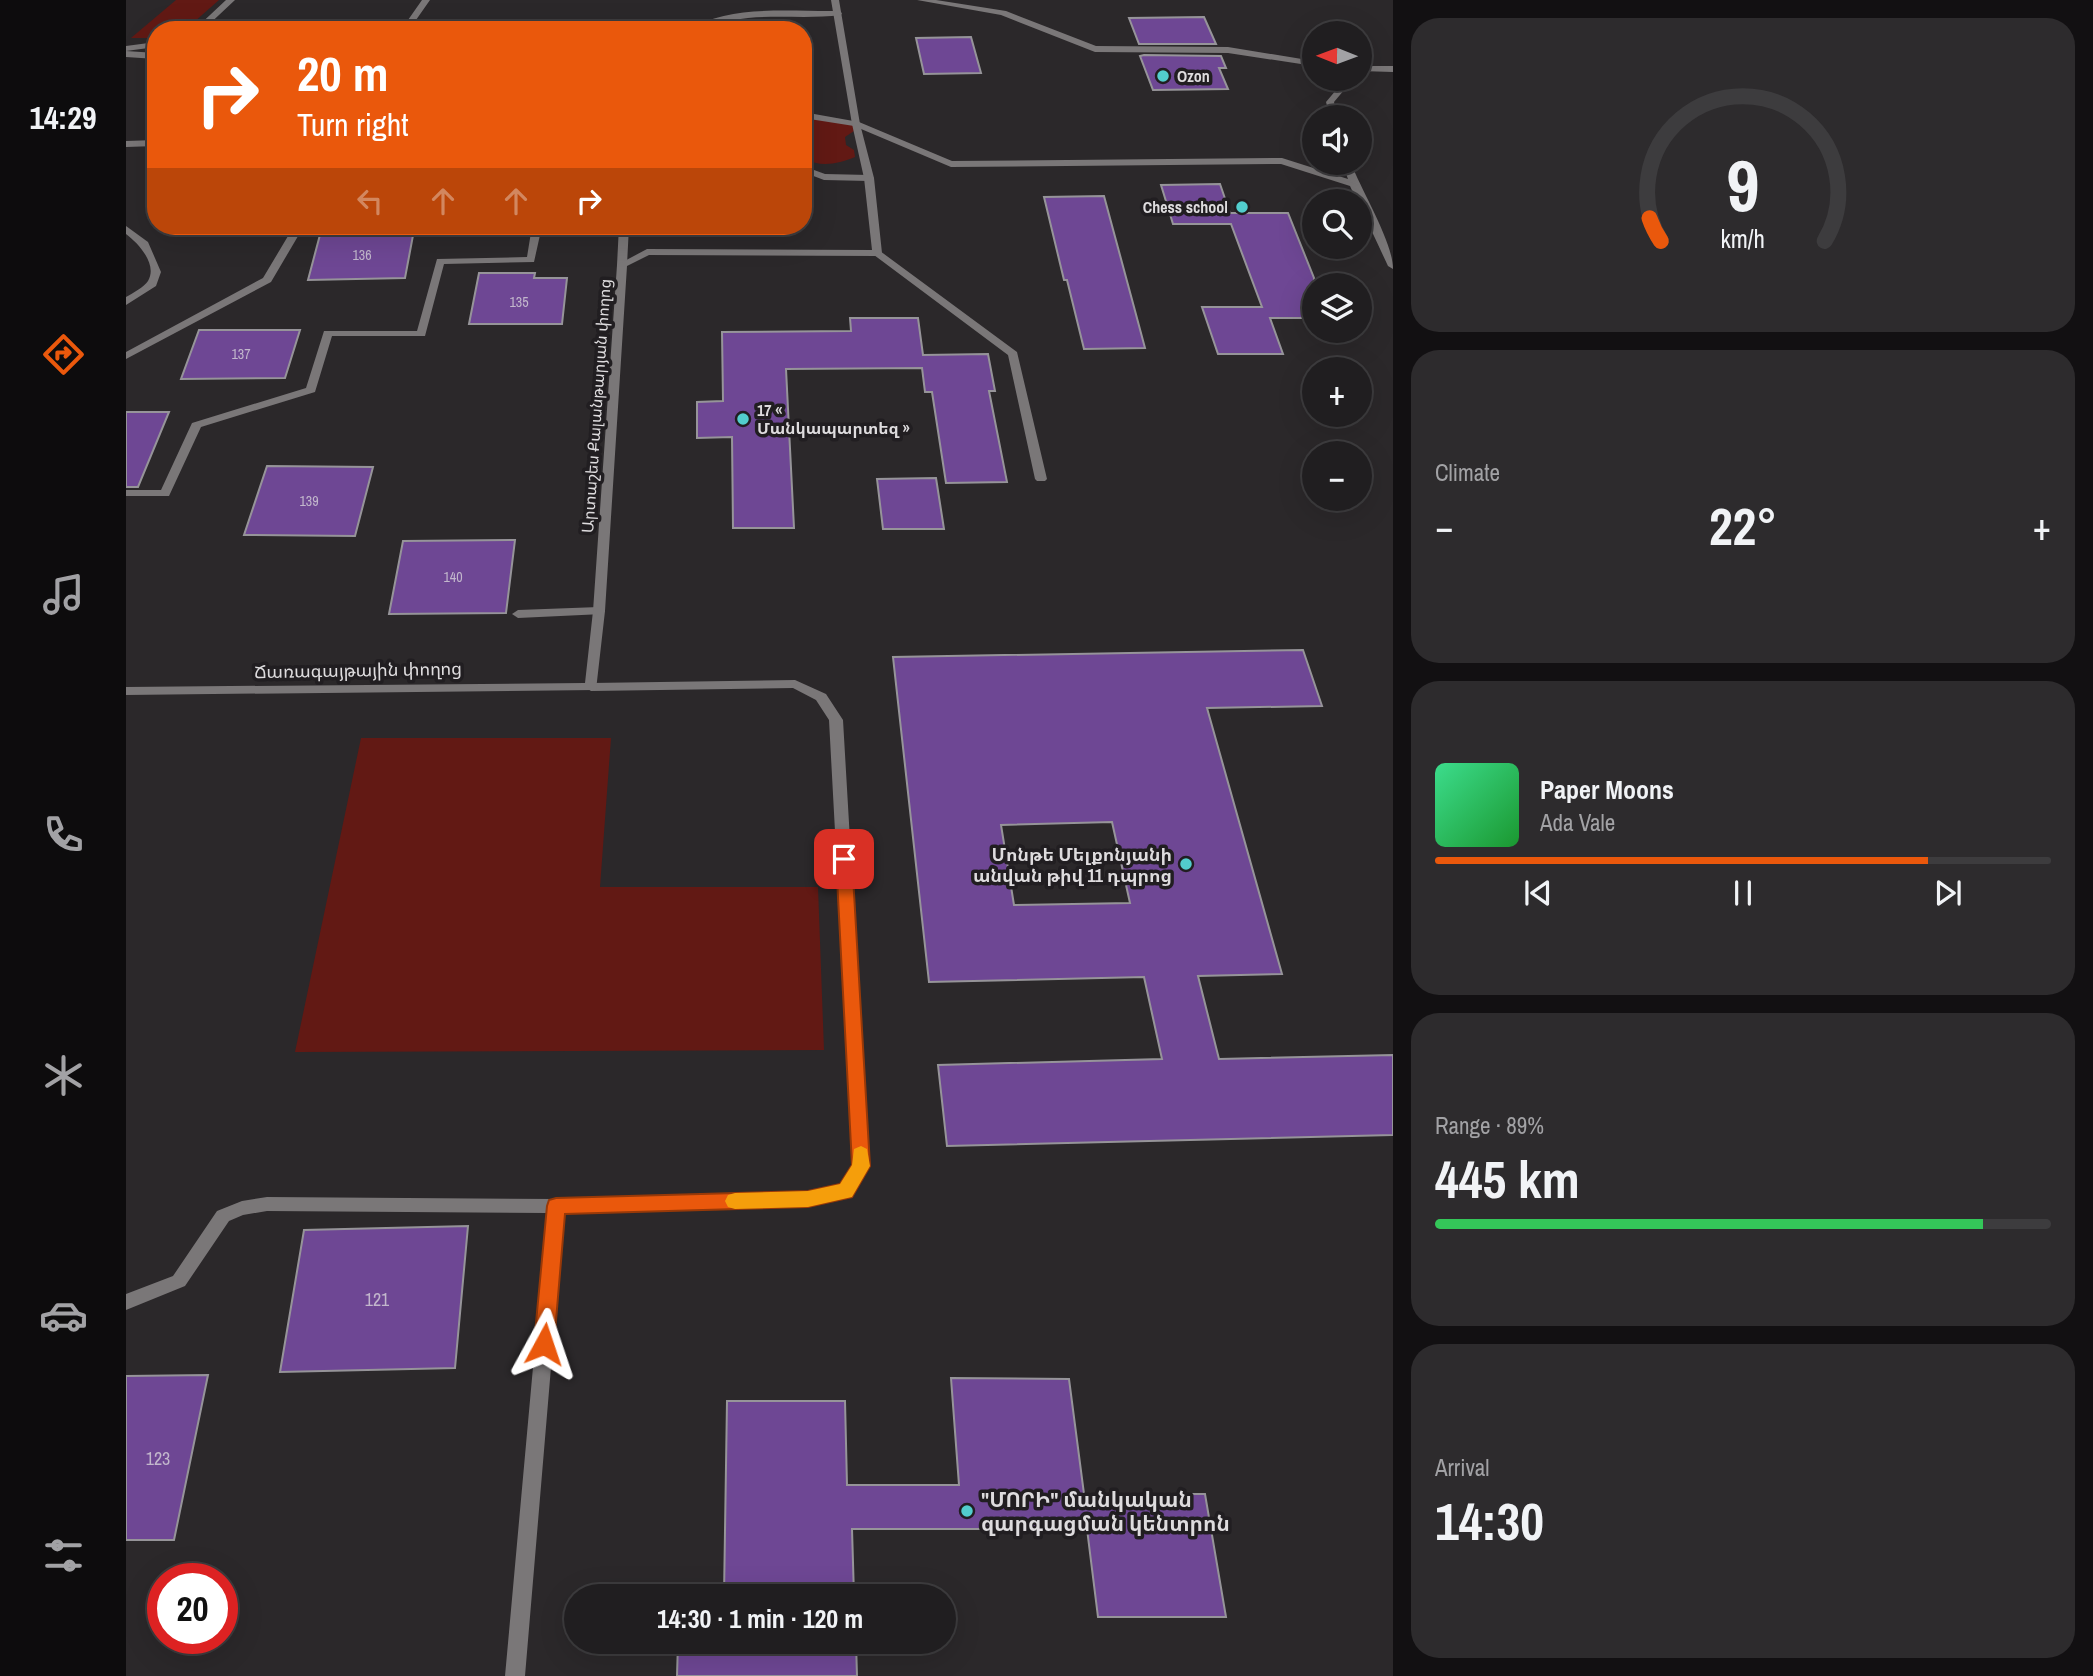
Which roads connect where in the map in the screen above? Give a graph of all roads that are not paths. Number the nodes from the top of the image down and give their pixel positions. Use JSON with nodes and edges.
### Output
{"nodes":[{"id":1,"x":231,"y":0,"type":"edge"},
{"id":2,"x":426,"y":0,"type":"edge"},
{"id":3,"x":835,"y":0,"type":"edge"},
{"id":4,"x":921,"y":0,"type":"edge"},
{"id":5,"x":838,"y":13,"type":"junction"},
{"id":6,"x":208,"y":21,"type":"edge"},
{"id":7,"x":411,"y":21,"type":"edge"},
{"id":8,"x":717,"y":21,"type":"edge"},
{"id":9,"x":147,"y":46,"type":"edge"},
{"id":10,"x":126,"y":49,"type":"edge"},
{"id":11,"x":126,"y":54,"type":"edge"},
{"id":12,"x":147,"y":55,"type":"edge"},
{"id":13,"x":1302,"y":62,"type":"edge"},
{"id":14,"x":1372,"y":69,"type":"edge"},
{"id":15,"x":1393,"y":69,"type":"edge"},
{"id":16,"x":812,"y":117,"type":"edge"},
{"id":17,"x":856,"y":124,"type":"junction"},
{"id":18,"x":147,"y":143,"type":"edge"},
{"id":19,"x":126,"y":144,"type":"edge"},
{"id":20,"x":812,"y":172,"type":"edge"},
{"id":21,"x":1351,"y":175,"type":"edge"},
{"id":22,"x":869,"y":178,"type":"junction"},
{"id":23,"x":1354,"y":184,"type":"junction"},
{"id":24,"x":126,"y":229,"type":"edge"},
{"id":25,"x":294,"y":235,"type":"edge"},
{"id":26,"x":535,"y":235,"type":"edge"},
{"id":27,"x":624,"y":235,"type":"edge"},
{"id":28,"x":877,"y":253,"type":"junction"},
{"id":29,"x":622,"y":265,"type":"junction"},
{"id":30,"x":1393,"y":266,"type":"edge"},
{"id":31,"x":126,"y":302,"type":"edge"},
{"id":32,"x":126,"y":356,"type":"edge"},
{"id":33,"x":1041,"y":479,"type":"dead end"},
{"id":34,"x":126,"y":493,"type":"edge"},
{"id":35,"x":599,"y":611,"type":"junction"},
{"id":36,"x":518,"y":614,"type":"dead end"},
{"id":37,"x":591,"y":687,"type":"junction"},
{"id":38,"x":126,"y":691,"type":"edge"},
{"id":39,"x":556,"y":1206,"type":"junction"},
{"id":40,"x":126,"y":1302,"type":"edge"},
{"id":41,"x":515,"y":1676,"type":"edge"}],
"edges":[{"from":1,"to":6,"type":"street"},
{"from":2,"to":7,"type":"street"},
{"from":3,"to":5,"type":"street"},
{"from":4,"to":13,"type":"street"},
{"from":5,"to":8,"type":"street"},
{"from":5,"to":17,"type":"street"},
{"from":9,"to":10,"type":"street"},
{"from":11,"to":12,"type":"street"},
{"from":14,"to":15,"type":"street"},
{"from":16,"to":17,"type":"street"},
{"from":17,"to":22,"type":"street"},
{"from":17,"to":23,"type":"street"},
{"from":18,"to":19,"type":"street"},
{"from":20,"to":22,"type":"street"},
{"from":21,"to":23,"type":"street"},
{"from":22,"to":28,"type":"street"},
{"from":23,"to":30,"type":"street"},
{"from":24,"to":31,"type":"street"},
{"from":25,"to":32,"type":"street"},
{"from":26,"to":34,"type":"street"},
{"from":27,"to":29,"type":"street"},
{"from":28,"to":29,"type":"street","name":"Արտաշես Քալանթարյան փողոց"},
{"from":28,"to":33,"type":"street"},
{"from":29,"to":35,"type":"street","name":"Արտաշես Քալանթարյան փողոց"},
{"from":35,"to":36,"type":"street"},
{"from":35,"to":37,"type":"street","name":"Արտաշես Քալանթարյան փողոց"},
{"from":37,"to":38,"type":"street","name":"Ճառագայթային փողոց"},
{"from":37,"to":39,"type":"street","name":"Ճառագայթային փողոց"},
{"from":39,"to":40,"type":"street","name":"Ճառագայթային փողոց"},
{"from":39,"to":41,"type":"street"}]}
